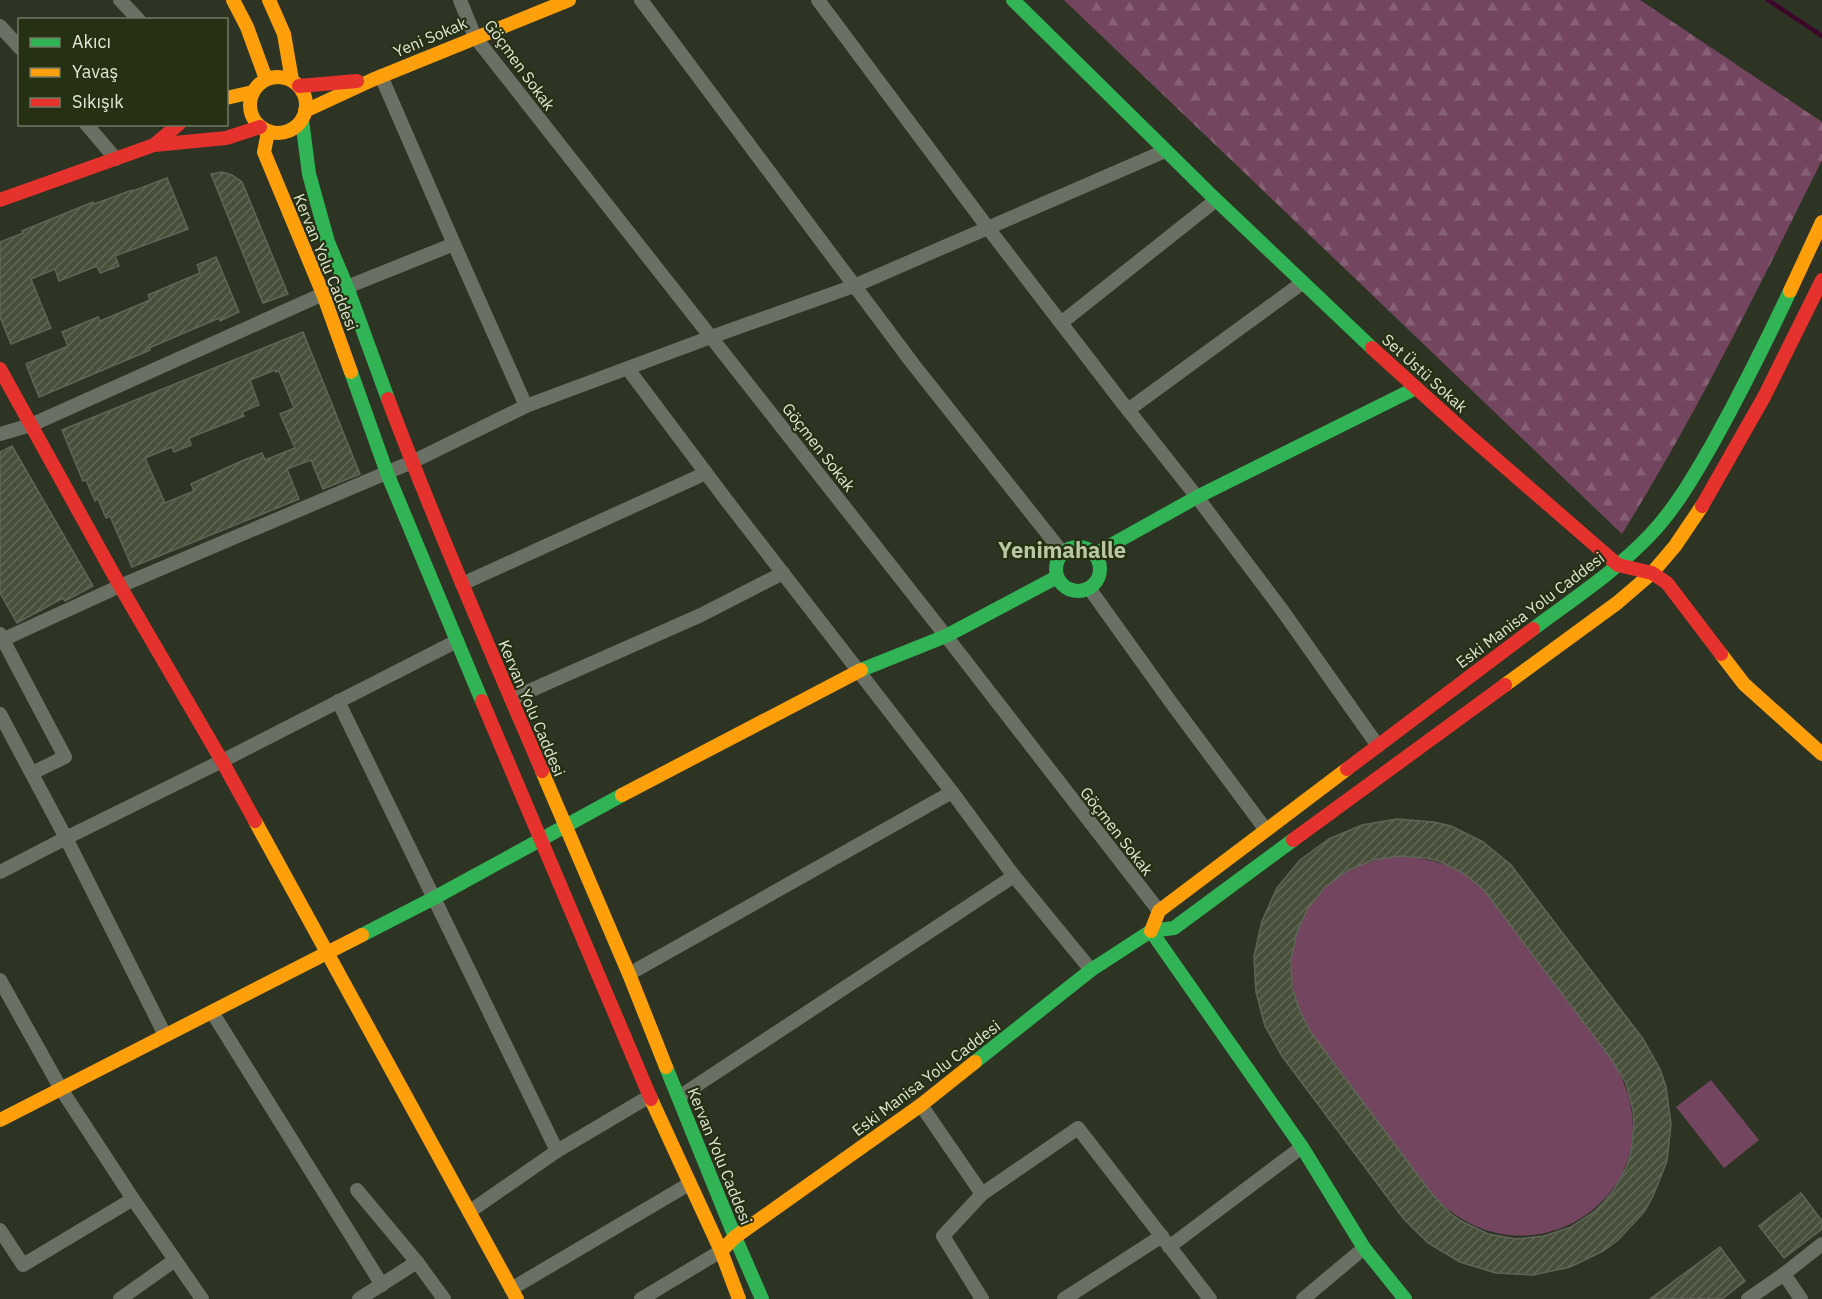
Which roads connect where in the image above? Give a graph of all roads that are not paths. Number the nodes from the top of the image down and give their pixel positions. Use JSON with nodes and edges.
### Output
{"nodes":[{"id":1,"x":120,"y":0,"type":"edge"},
{"id":2,"x":233,"y":0,"type":"edge"},
{"id":3,"x":269,"y":0,"type":"edge"},
{"id":4,"x":460,"y":0,"type":"edge"},
{"id":5,"x":568,"y":0,"type":"edge"},
{"id":6,"x":641,"y":0,"type":"edge"},
{"id":7,"x":818,"y":0,"type":"edge"},
{"id":8,"x":1013,"y":0,"type":"edge"},
{"id":9,"x":137,"y":18,"type":"edge"},
{"id":10,"x":0,"y":26,"type":"edge"},
{"id":11,"x":475,"y":37,"type":"junction"},
{"id":12,"x":18,"y":46,"type":"edge"},
{"id":13,"x":377,"y":78,"type":"junction"},
{"id":14,"x":266,"y":80,"type":"junction"},
{"id":15,"x":295,"y":83,"type":"junction"},
{"id":16,"x":253,"y":92,"type":"junction"},
{"id":17,"x":228,"y":98,"type":"edge"},
{"id":18,"x":304,"y":116,"type":"junction"},
{"id":19,"x":88,"y":126,"type":"edge"},
{"id":20,"x":177,"y":126,"type":"edge"},
{"id":21,"x":264,"y":129,"type":"junction"},
{"id":22,"x":154,"y":145,"type":"junction"},
{"id":23,"x":1164,"y":151,"type":"junction"},
{"id":24,"x":116,"y":159,"type":"junction"},
{"id":25,"x":0,"y":200,"type":"edge"},
{"id":26,"x":1216,"y":200,"type":"junction"},
{"id":27,"x":1822,"y":222,"type":"edge"},
{"id":28,"x":988,"y":228,"type":"junction"},
{"id":29,"x":453,"y":244,"type":"junction"},
{"id":30,"x":1822,"y":280,"type":"edge"},
{"id":31,"x":1302,"y":283,"type":"junction"},
{"id":32,"x":854,"y":286,"type":"junction"},
{"id":33,"x":347,"y":287,"type":"junction"},
{"id":34,"x":322,"y":294,"type":"junction"},
{"id":35,"x":1061,"y":323,"type":"junction"},
{"id":36,"x":711,"y":337,"type":"junction"},
{"id":37,"x":0,"y":369,"type":"edge"},
{"id":38,"x":628,"y":369,"type":"junction"},
{"id":39,"x":1416,"y":388,"type":"junction"},
{"id":40,"x":526,"y":406,"type":"junction"},
{"id":41,"x":1128,"y":410,"type":"junction"},
{"id":42,"x":31,"y":425,"type":"junction"},
{"id":43,"x":0,"y":434,"type":"edge"},
{"id":44,"x":412,"y":462,"type":"junction"},
{"id":45,"x":387,"y":473,"type":"junction"},
{"id":46,"x":706,"y":473,"type":"junction"},
{"id":47,"x":1197,"y":497,"type":"junction"},
{"id":48,"x":1062,"y":552,"type":"junction"},
{"id":49,"x":1095,"y":554,"type":"junction"},
{"id":50,"x":1618,"y":565,"type":"junction"},
{"id":51,"x":783,"y":573,"type":"junction"},
{"id":52,"x":1652,"y":573,"type":"junction"},
{"id":53,"x":1057,"y":577,"type":"junction"},
{"id":54,"x":462,"y":584,"type":"junction"},
{"id":55,"x":120,"y":586,"type":"junction"},
{"id":56,"x":1089,"y":588,"type":"junction"},
{"id":57,"x":946,"y":636,"type":"junction"},
{"id":58,"x":1,"y":638,"type":"edge"},
{"id":59,"x":457,"y":641,"type":"junction"},
{"id":60,"x":857,"y":671,"type":"junction"},
{"id":61,"x":511,"y":699,"type":"junction"},
{"id":62,"x":338,"y":701,"type":"junction"},
{"id":63,"x":0,"y":714,"type":"edge"},
{"id":64,"x":1378,"y":746,"type":"junction"},
{"id":65,"x":1822,"y":754,"type":"edge"},
{"id":66,"x":222,"y":761,"type":"junction"},
{"id":67,"x":32,"y":773,"type":"junction"},
{"id":68,"x":952,"y":792,"type":"junction"},
{"id":69,"x":565,"y":826,"type":"junction"},
{"id":70,"x":1266,"y":830,"type":"junction"},
{"id":71,"x":66,"y":838,"type":"junction"},
{"id":72,"x":540,"y":840,"type":"junction"},
{"id":73,"x":0,"y":872,"type":"edge"},
{"id":74,"x":1014,"y":876,"type":"junction"},
{"id":75,"x":434,"y":898,"type":"junction"},
{"id":76,"x":1159,"y":911,"type":"junction"},
{"id":77,"x":1151,"y":931,"type":"junction"},
{"id":78,"x":327,"y":951,"type":"junction"},
{"id":79,"x":1091,"y":970,"type":"junction"},
{"id":80,"x":629,"y":974,"type":"junction"},
{"id":81,"x":0,"y":980,"type":"edge"},
{"id":82,"x":212,"y":1012,"type":"junction"},
{"id":83,"x":165,"y":1035,"type":"junction"},
{"id":84,"x":61,"y":1089,"type":"junction"},
{"id":85,"x":650,"y":1096,"type":"junction"},
{"id":86,"x":679,"y":1097,"type":"junction"},
{"id":87,"x":921,"y":1105,"type":"junction"},
{"id":88,"x":0,"y":1120,"type":"edge"},
{"id":89,"x":1302,"y":1147,"type":"junction"},
{"id":90,"x":557,"y":1151,"type":"junction"},
{"id":91,"x":689,"y":1184,"type":"junction"},
{"id":92,"x":357,"y":1190,"type":"dead end"},
{"id":93,"x":982,"y":1194,"type":"junction"},
{"id":94,"x":133,"y":1199,"type":"junction"},
{"id":95,"x":469,"y":1212,"type":"junction"},
{"id":96,"x":0,"y":1230,"type":"edge"},
{"id":97,"x":735,"y":1237,"type":"junction"},
{"id":98,"x":1166,"y":1241,"type":"junction"},
{"id":99,"x":1822,"y":1244,"type":"edge"},
{"id":100,"x":1364,"y":1248,"type":"junction"},
{"id":101,"x":721,"y":1251,"type":"junction"},
{"id":102,"x":175,"y":1260,"type":"junction"},
{"id":103,"x":417,"y":1262,"type":"junction"},
{"id":104,"x":1784,"y":1274,"type":"junction"},
{"id":105,"x":382,"y":1285,"type":"junction"},
{"id":106,"x":514,"y":1294,"type":"edge"},
{"id":107,"x":120,"y":1299,"type":"edge"},
{"id":108,"x":202,"y":1299,"type":"edge"},
{"id":109,"x":359,"y":1299,"type":"edge"},
{"id":110,"x":444,"y":1299,"type":"edge"},
{"id":111,"x":641,"y":1299,"type":"edge"},
{"id":112,"x":739,"y":1299,"type":"edge"},
{"id":113,"x":762,"y":1299,"type":"edge"},
{"id":114,"x":982,"y":1299,"type":"edge"},
{"id":115,"x":1064,"y":1299,"type":"edge"},
{"id":116,"x":1210,"y":1299,"type":"edge"},
{"id":117,"x":1303,"y":1299,"type":"edge"},
{"id":118,"x":1405,"y":1299,"type":"edge"},
{"id":119,"x":1748,"y":1299,"type":"edge"},
{"id":120,"x":1801,"y":1299,"type":"edge"}],
"edges":[{"from":1,"to":9,"type":"street"},
{"from":2,"to":14,"type":"main road"},
{"from":3,"to":15,"type":"main road"},
{"from":4,"to":11,"type":"street","name":"Göçmen Sokak"},
{"from":5,"to":11,"type":"main road","name":"Yeni Sokak"},
{"from":6,"to":32,"type":"street"},
{"from":7,"to":28,"type":"street"},
{"from":8,"to":23,"type":"main road","name":"Set Üstü Sokak"},
{"from":10,"to":12,"type":"street"},
{"from":11,"to":13,"type":"main road","name":"Yeni Sokak"},
{"from":11,"to":36,"type":"street","name":"Göçmen Sokak"},
{"from":13,"to":15,"type":"main road"},
{"from":13,"to":18,"type":"main road","name":"Yeni Sokak"},
{"from":13,"to":29,"type":"street"},
{"from":14,"to":15,"type":"main road"},
{"from":14,"to":16,"type":"main road"},
{"from":15,"to":18,"type":"main road"},
{"from":16,"to":17,"type":"main road"},
{"from":16,"to":21,"type":"main road"},
{"from":18,"to":21,"type":"main road"},
{"from":18,"to":33,"type":"main road","name":"Kervan Yolu Caddesi"},
{"from":19,"to":24,"type":"street"},
{"from":20,"to":22,"type":"main road"},
{"from":21,"to":22,"type":"main road"},
{"from":21,"to":34,"type":"main road","name":"Kervan Yolu Caddesi"},
{"from":22,"to":24,"type":"main road"},
{"from":23,"to":26,"type":"main road","name":"Set Üstü Sokak"},
{"from":23,"to":28,"type":"street"},
{"from":24,"to":25,"type":"main road"},
{"from":26,"to":31,"type":"main road","name":"Set Üstü Sokak"},
{"from":26,"to":35,"type":"street"},
{"from":27,"to":50,"type":"main road","name":"Eski Manisa Yolu Caddesi"},
{"from":28,"to":32,"type":"street"},
{"from":28,"to":35,"type":"street"},
{"from":29,"to":33,"type":"street"},
{"from":29,"to":40,"type":"street"},
{"from":30,"to":52,"type":"main road","name":"Eski Manisa Yolu Caddesi"},
{"from":31,"to":39,"type":"main road","name":"Set Üstü Sokak"},
{"from":31,"to":41,"type":"street"},
{"from":32,"to":36,"type":"street"},
{"from":32,"to":48,"type":"street"},
{"from":33,"to":34,"type":"street"},
{"from":33,"to":44,"type":"main road","name":"Kervan Yolu Caddesi"},
{"from":34,"to":42,"type":"street"},
{"from":34,"to":45,"type":"main road","name":"Kervan Yolu Caddesi"},
{"from":35,"to":41,"type":"street"},
{"from":36,"to":38,"type":"street"},
{"from":36,"to":57,"type":"street","name":"Göçmen Sokak"},
{"from":37,"to":42,"type":"main road"},
{"from":38,"to":40,"type":"street"},
{"from":38,"to":46,"type":"street"},
{"from":39,"to":47,"type":"main road"},
{"from":39,"to":50,"type":"main road","name":"Set Üstü Sokak"},
{"from":40,"to":44,"type":"street"},
{"from":41,"to":47,"type":"street"},
{"from":42,"to":43,"type":"street"},
{"from":42,"to":55,"type":"main road"},
{"from":44,"to":45,"type":"street"},
{"from":44,"to":54,"type":"main road","name":"Kervan Yolu Caddesi"},
{"from":45,"to":55,"type":"street"},
{"from":45,"to":59,"type":"main road","name":"Kervan Yolu Caddesi"},
{"from":46,"to":51,"type":"street"},
{"from":46,"to":54,"type":"street"},
{"from":47,"to":49,"type":"main road"},
{"from":47,"to":64,"type":"street"},
{"from":48,"to":49,"type":"main road"},
{"from":48,"to":53,"type":"main road"},
{"from":49,"to":56,"type":"main road"},
{"from":50,"to":52,"type":"main road","name":"Set Üstü Sokak"},
{"from":50,"to":64,"type":"main road","name":"Eski Manisa Yolu Caddesi"},
{"from":51,"to":60,"type":"street"},
{"from":51,"to":61,"type":"street"},
{"from":52,"to":65,"type":"main road","name":"Set Üstü Sokak"},
{"from":52,"to":77,"type":"main road","name":"Eski Manisa Yolu Caddesi"},
{"from":53,"to":56,"type":"main road"},
{"from":53,"to":57,"type":"main road"},
{"from":54,"to":61,"type":"main road","name":"Kervan Yolu Caddesi"},
{"from":55,"to":58,"type":"street"},
{"from":55,"to":66,"type":"main road"},
{"from":56,"to":70,"type":"street"},
{"from":57,"to":60,"type":"main road"},
{"from":57,"to":76,"type":"street","name":"Göçmen Sokak"},
{"from":58,"to":67,"type":"street"},
{"from":59,"to":62,"type":"street"},
{"from":59,"to":72,"type":"main road","name":"Kervan Yolu Caddesi"},
{"from":60,"to":68,"type":"street"},
{"from":60,"to":69,"type":"main road"},
{"from":61,"to":69,"type":"main road","name":"Kervan Yolu Caddesi"},
{"from":62,"to":66,"type":"street"},
{"from":62,"to":75,"type":"street"},
{"from":63,"to":67,"type":"street"},
{"from":64,"to":70,"type":"main road","name":"Eski Manisa Yolu Caddesi"},
{"from":66,"to":71,"type":"street"},
{"from":66,"to":78,"type":"main road"},
{"from":67,"to":71,"type":"street"},
{"from":68,"to":74,"type":"street"},
{"from":68,"to":80,"type":"street"},
{"from":69,"to":72,"type":"main road"},
{"from":69,"to":80,"type":"main road","name":"Kervan Yolu Caddesi"},
{"from":70,"to":76,"type":"main road","name":"Eski Manisa Yolu Caddesi"},
{"from":71,"to":73,"type":"street"},
{"from":71,"to":83,"type":"street"},
{"from":72,"to":75,"type":"main road"},
{"from":72,"to":85,"type":"main road","name":"Kervan Yolu Caddesi"},
{"from":74,"to":79,"type":"street"},
{"from":74,"to":86,"type":"street"},
{"from":75,"to":78,"type":"main road"},
{"from":75,"to":90,"type":"street"},
{"from":76,"to":77,"type":"main road"},
{"from":77,"to":79,"type":"main road","name":"Eski Manisa Yolu Caddesi"},
{"from":77,"to":89,"type":"main road"},
{"from":78,"to":82,"type":"main road"},
{"from":78,"to":95,"type":"main road"},
{"from":79,"to":87,"type":"main road","name":"Eski Manisa Yolu Caddesi"},
{"from":80,"to":86,"type":"main road","name":"Kervan Yolu Caddesi"},
{"from":81,"to":84,"type":"street"},
{"from":82,"to":83,"type":"main road"},
{"from":82,"to":105,"type":"street"},
{"from":83,"to":84,"type":"main road"},
{"from":84,"to":88,"type":"main road"},
{"from":84,"to":94,"type":"street"},
{"from":85,"to":90,"type":"street"},
{"from":85,"to":91,"type":"main road","name":"Kervan Yolu Caddesi"},
{"from":86,"to":97,"type":"main road","name":"Kervan Yolu Caddesi"},
{"from":87,"to":93,"type":"street"},
{"from":87,"to":97,"type":"main road","name":"Eski Manisa Yolu Caddesi"},
{"from":89,"to":98,"type":"street"},
{"from":89,"to":100,"type":"main road"},
{"from":90,"to":95,"type":"street"},
{"from":91,"to":101,"type":"main road","name":"Kervan Yolu Caddesi"},
{"from":91,"to":106,"type":"street"},
{"from":92,"to":103,"type":"street"},
{"from":93,"to":98,"type":"street"},
{"from":93,"to":114,"type":"street"},
{"from":94,"to":96,"type":"street"},
{"from":94,"to":102,"type":"street"},
{"from":95,"to":106,"type":"main road"},
{"from":97,"to":101,"type":"main road","name":"Eski Manisa Yolu Caddesi"},
{"from":97,"to":113,"type":"main road","name":"Kervan Yolu Caddesi"},
{"from":98,"to":115,"type":"street"},
{"from":98,"to":116,"type":"street"},
{"from":99,"to":104,"type":"street"},
{"from":100,"to":117,"type":"street"},
{"from":100,"to":118,"type":"main road"},
{"from":101,"to":111,"type":"street"},
{"from":101,"to":112,"type":"main road","name":"Kervan Yolu Caddesi"},
{"from":102,"to":107,"type":"street"},
{"from":102,"to":108,"type":"street"},
{"from":103,"to":105,"type":"street"},
{"from":103,"to":110,"type":"street"},
{"from":104,"to":119,"type":"street"},
{"from":104,"to":120,"type":"street"},
{"from":105,"to":109,"type":"street"}]}
